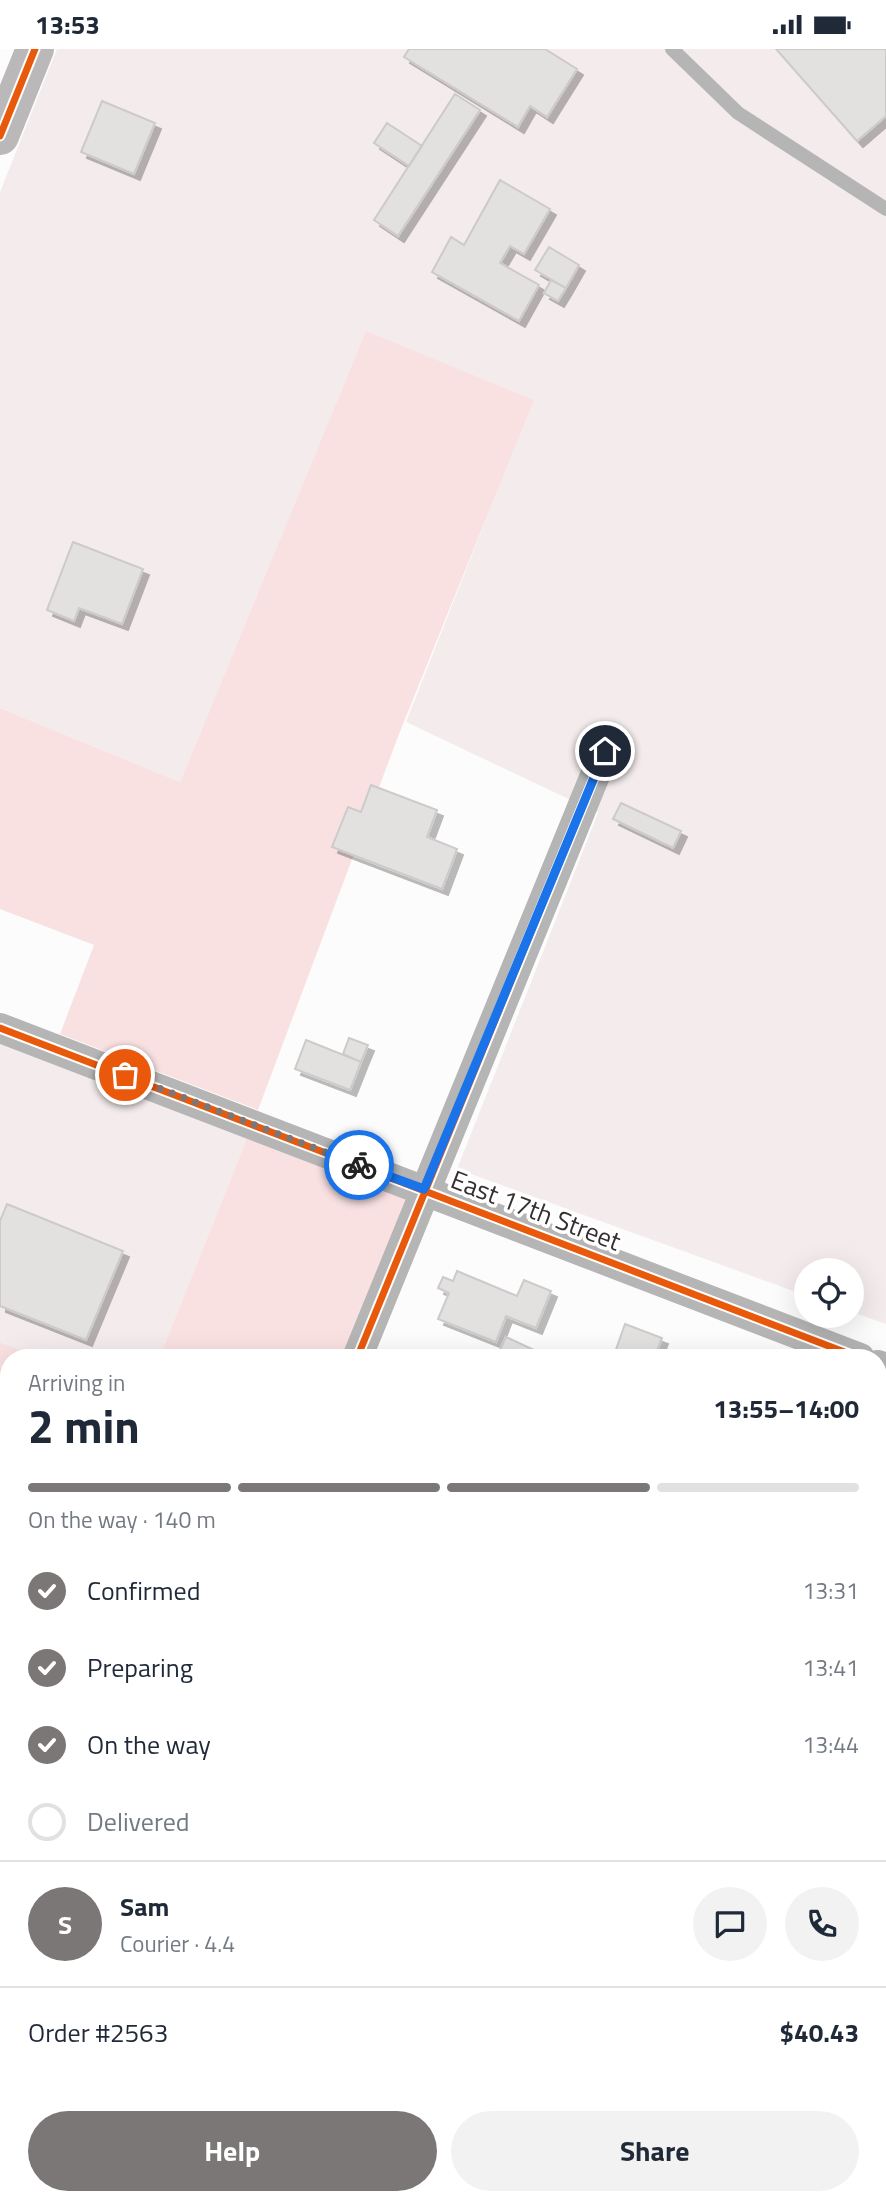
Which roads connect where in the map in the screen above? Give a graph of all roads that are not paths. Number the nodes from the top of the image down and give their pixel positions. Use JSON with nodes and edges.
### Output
{"nodes":[{"id":1,"x":35,"y":49,"type":"edge"},
{"id":2,"x":671,"y":49,"type":"edge"},
{"id":3,"x":0,"y":136,"type":"edge"},
{"id":4,"x":886,"y":209,"type":"edge"},
{"id":5,"x":605,"y":751,"type":"dead end"},
{"id":6,"x":0,"y":1028,"type":"edge"},
{"id":7,"x":424,"y":1189,"type":"junction"},
{"id":8,"x":360,"y":1349,"type":"edge"},
{"id":9,"x":837,"y":1349,"type":"edge"}],
"edges":[{"from":1,"to":3,"type":"main road"},
{"from":2,"to":4,"type":"lane"},
{"from":5,"to":7,"type":"street"},
{"from":6,"to":7,"type":"street","name":"East 17th Street"},
{"from":7,"to":8,"type":"street"},
{"from":7,"to":9,"type":"street","name":"East 17th Street"}]}
